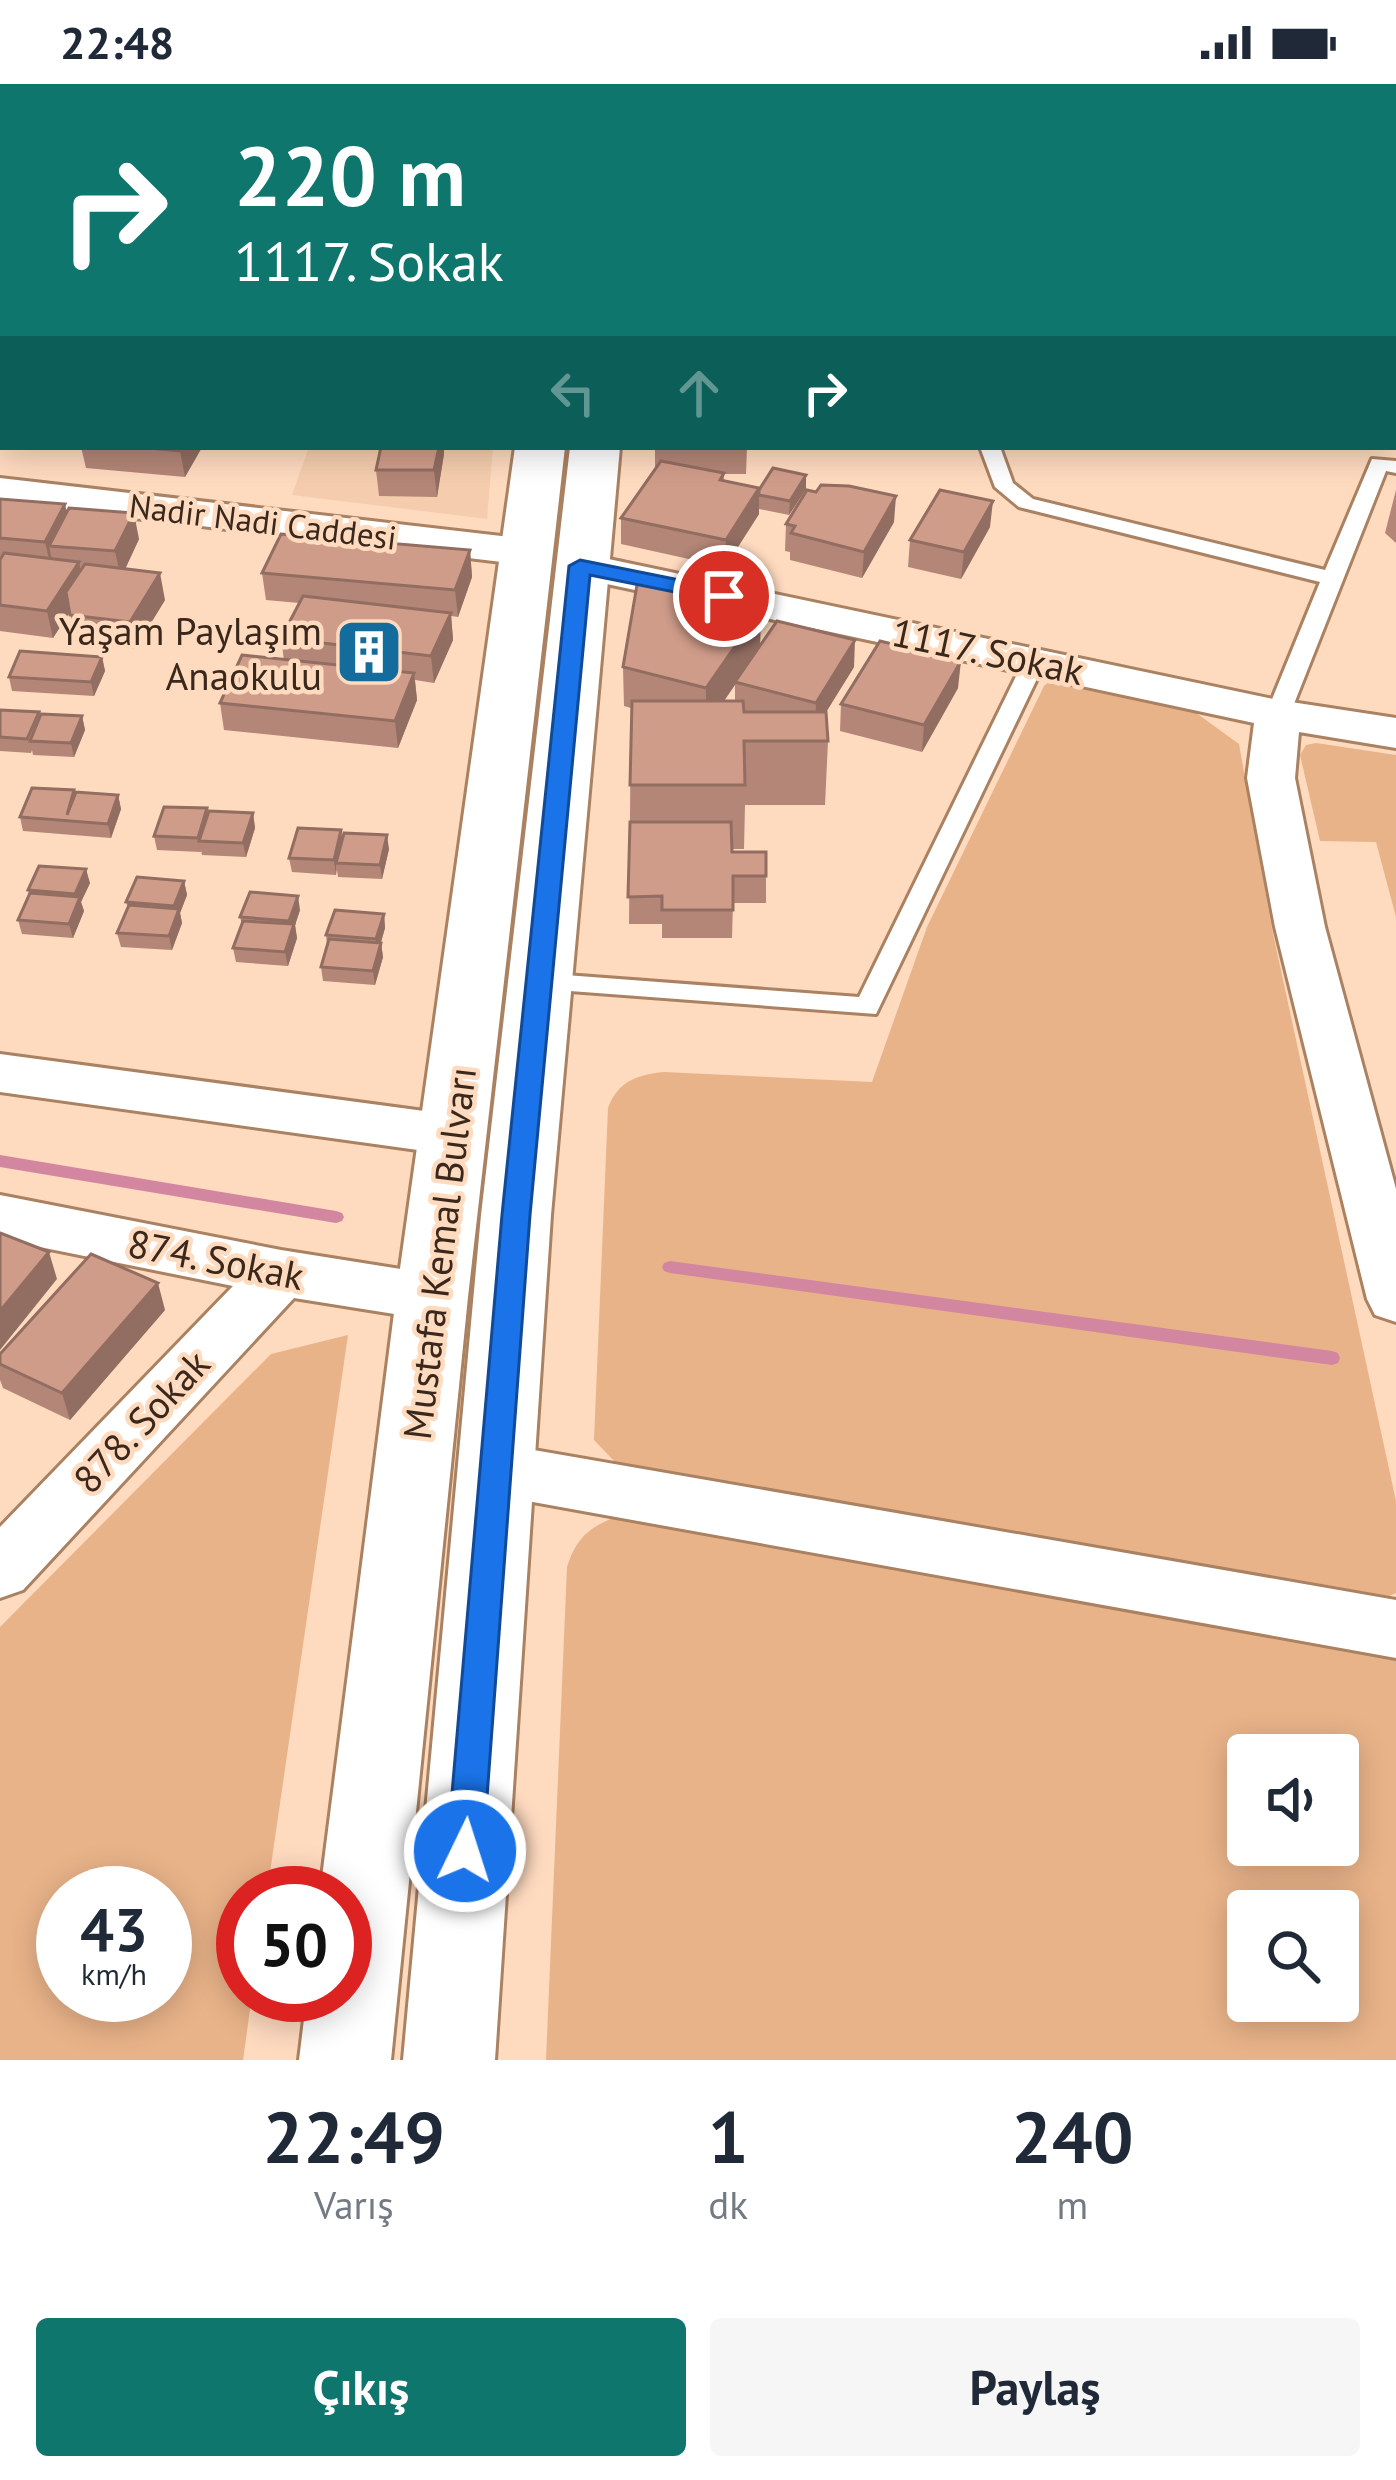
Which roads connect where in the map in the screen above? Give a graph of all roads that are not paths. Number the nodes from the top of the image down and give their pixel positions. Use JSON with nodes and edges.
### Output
{"nodes":[{"id":1,"x":540,"y":450,"type":"edge"},
{"id":2,"x":594,"y":450,"type":"edge"},
{"id":3,"x":991,"y":450,"type":"edge"},
{"id":4,"x":1396,"y":467,"type":"edge"},
{"id":5,"x":0,"y":490,"type":"edge"},
{"id":6,"x":553,"y":559,"type":"junction"},
{"id":7,"x":1330,"y":578,"type":"junction"},
{"id":8,"x":1035,"y":660,"type":"junction"},
{"id":9,"x":1278,"y":714,"type":"junction"},
{"id":10,"x":1396,"y":734,"type":"edge"},
{"id":11,"x":539,"y":982,"type":"junction"},
{"id":12,"x":0,"y":1072,"type":"edge"},
{"id":13,"x":0,"y":1217,"type":"edge"},
{"id":14,"x":466,"y":1230,"type":"junction"},
{"id":15,"x":281,"y":1273,"type":"junction"},
{"id":16,"x":1396,"y":1300,"type":"edge"},
{"id":17,"x":494,"y":1468,"type":"junction"},
{"id":18,"x":0,"y":1570,"type":"edge"},
{"id":19,"x":1396,"y":1629,"type":"edge"},
{"id":20,"x":345,"y":2060,"type":"edge"},
{"id":21,"x":449,"y":2060,"type":"edge"}],
"edges":[{"from":1,"to":6,"type":"main road","name":"Mustafa Kemal Bulvarı"},
{"from":2,"to":6,"type":"main road","name":"Mustafa Kemal Bulvarı"},
{"from":3,"to":7,"type":"lane"},
{"from":4,"to":7,"type":"lane"},
{"from":5,"to":6,"type":"street","name":"Nadir Nadi Caddesi"},
{"from":6,"to":8,"type":"street","name":"1117. Sokak"},
{"from":6,"to":11,"type":"main road","name":"Mustafa Kemal Bulvarı"},
{"from":6,"to":14,"type":"main road","name":"Mustafa Kemal Bulvarı"},
{"from":7,"to":9,"type":"lane"},
{"from":8,"to":9,"type":"street","name":"1117. Sokak"},
{"from":8,"to":11,"type":"lane"},
{"from":9,"to":10,"type":"street","name":"1117. Sokak"},
{"from":9,"to":16,"type":"street"},
{"from":11,"to":14,"type":"main road","name":"Mustafa Kemal Bulvarı"},
{"from":12,"to":14,"type":"street"},
{"from":13,"to":15,"type":"street","name":"874. Sokak"},
{"from":14,"to":15,"type":"street","name":"874. Sokak"},
{"from":14,"to":17,"type":"main road","name":"Mustafa Kemal Bulvarı"},
{"from":14,"to":20,"type":"main road","name":"Mustafa Kemal Bulvarı"},
{"from":15,"to":18,"type":"street","name":"878. Sokak"},
{"from":17,"to":19,"type":"street"},
{"from":17,"to":21,"type":"main road","name":"Mustafa Kemal Bulvarı"}]}
